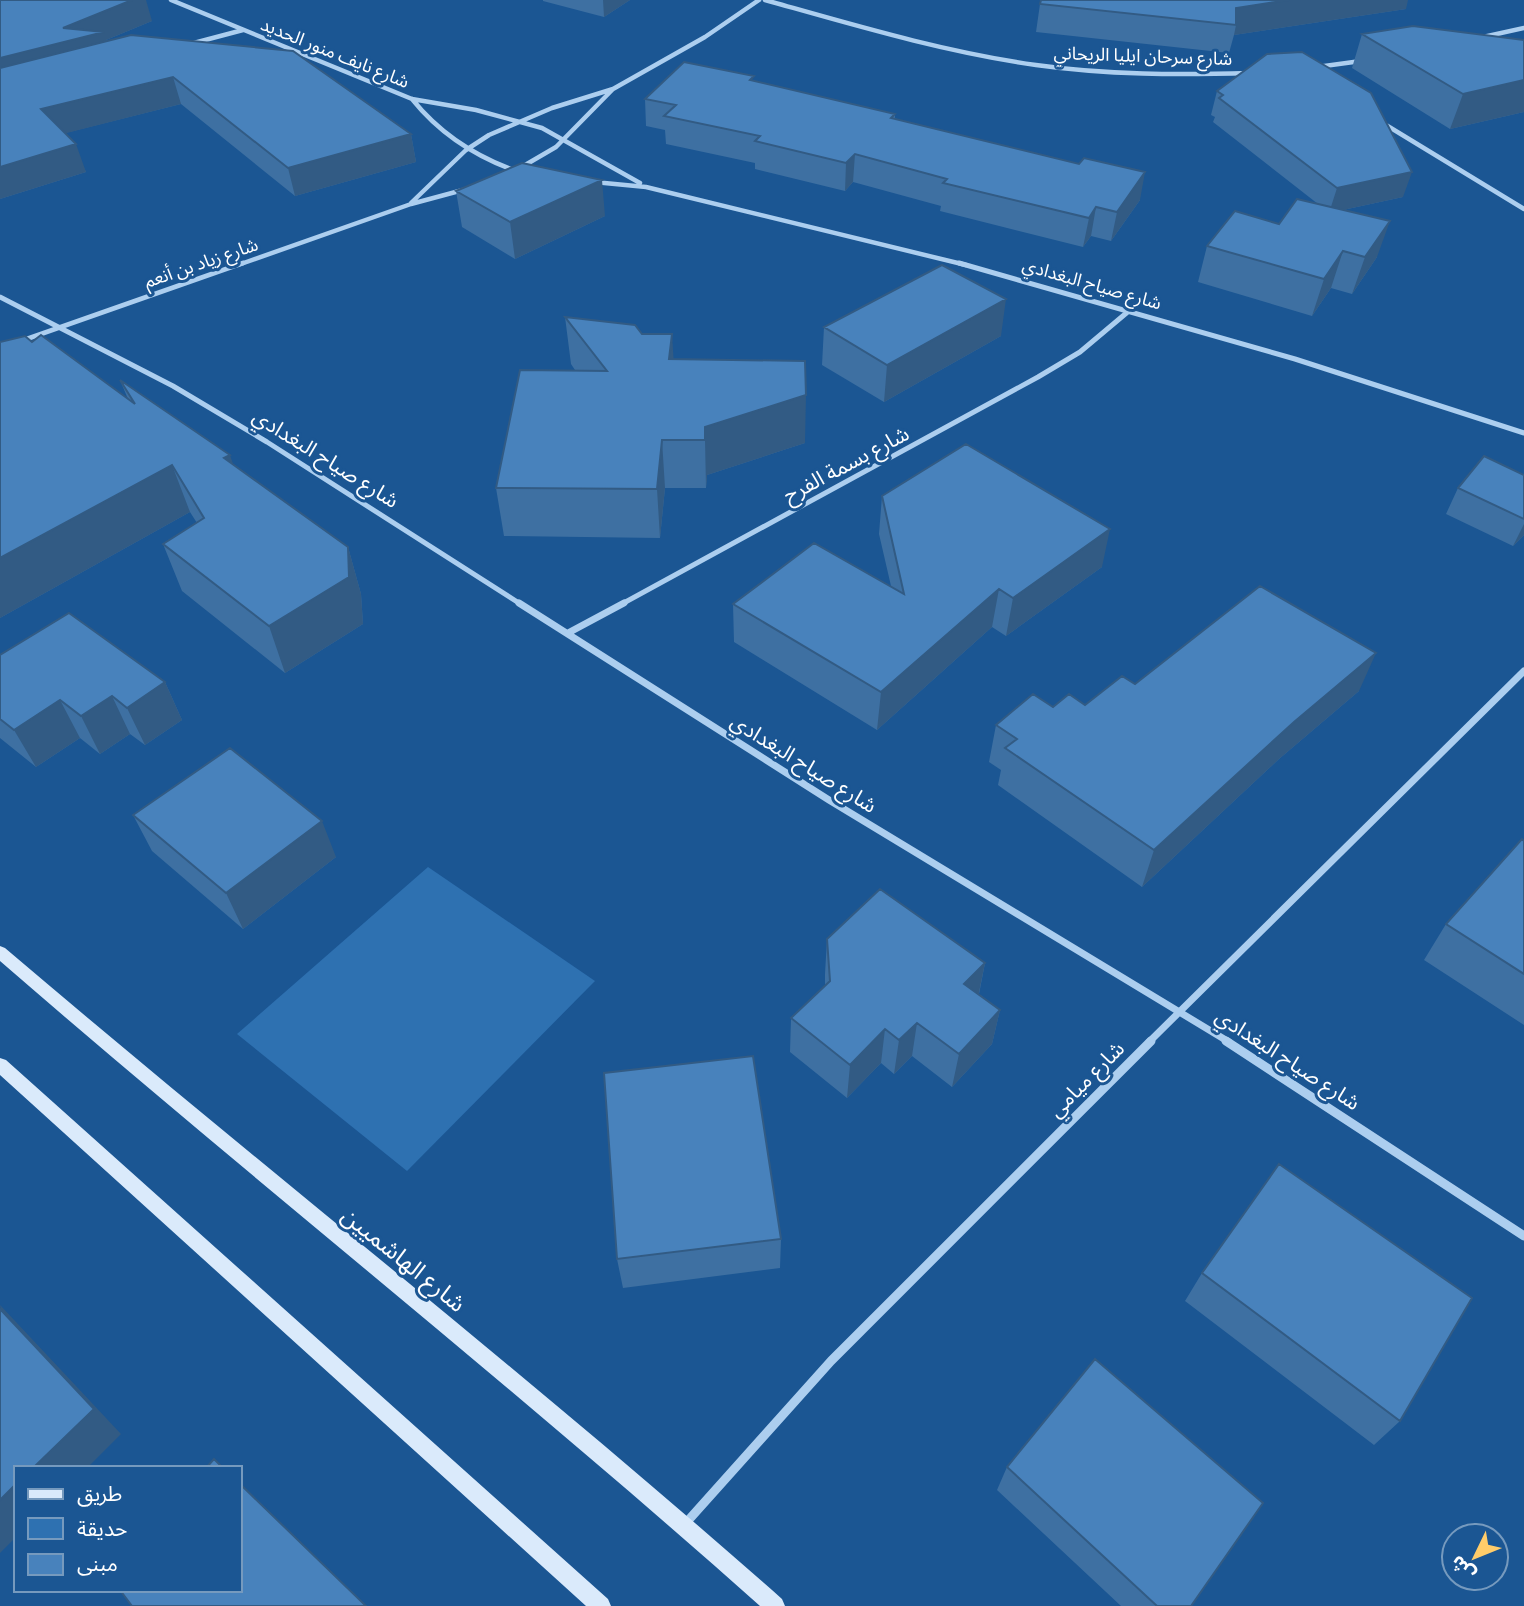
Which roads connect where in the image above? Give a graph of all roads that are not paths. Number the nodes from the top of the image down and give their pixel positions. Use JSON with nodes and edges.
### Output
{"nodes":[{"id":1,"x":171,"y":0,"type":"edge"},
{"id":2,"x":759,"y":0,"type":"edge"},
{"id":3,"x":765,"y":0,"type":"edge"},
{"id":4,"x":1524,"y":28,"type":"edge"},
{"id":5,"x":243,"y":30,"type":"junction"},
{"id":6,"x":1496,"y":35,"type":"junction"},
{"id":7,"x":1470,"y":40,"type":"edge"},
{"id":8,"x":1505,"y":40,"type":"edge"},
{"id":9,"x":180,"y":46,"type":"edge"},
{"id":10,"x":1371,"y":59,"type":"edge"},
{"id":11,"x":1307,"y":69,"type":"edge"},
{"id":12,"x":1255,"y":73,"type":"edge"},
{"id":13,"x":613,"y":89,"type":"junction"},
{"id":14,"x":412,"y":99,"type":"junction"},
{"id":15,"x":1375,"y":118,"type":"edge"},
{"id":16,"x":520,"y":121,"type":"junction"},
{"id":17,"x":564,"y":140,"type":"junction"},
{"id":18,"x":466,"y":150,"type":"junction"},
{"id":19,"x":515,"y":170,"type":"junction"},
{"id":20,"x":526,"y":173,"type":"edge"},
{"id":21,"x":506,"y":174,"type":"edge"},
{"id":22,"x":583,"y":181,"type":"edge"},
{"id":23,"x":476,"y":186,"type":"edge"},
{"id":24,"x":646,"y":187,"type":"junction"},
{"id":25,"x":411,"y":204,"type":"junction"},
{"id":26,"x":1524,"y":209,"type":"edge"},
{"id":27,"x":0,"y":297,"type":"edge"},
{"id":28,"x":1130,"y":310,"type":"junction"},
{"id":29,"x":61,"y":328,"type":"junction"},
{"id":30,"x":12,"y":344,"type":"edge"},
{"id":31,"x":1524,"y":433,"type":"edge"},
{"id":32,"x":568,"y":633,"type":"junction"},
{"id":33,"x":1524,"y":671,"type":"edge"},
{"id":34,"x":0,"y":952,"type":"edge"},
{"id":35,"x":1181,"y":1011,"type":"junction"},
{"id":36,"x":0,"y":1065,"type":"edge"},
{"id":37,"x":1524,"y":1236,"type":"edge"},
{"id":38,"x":685,"y":1524,"type":"junction"},
{"id":39,"x":601,"y":1606,"type":"edge"},
{"id":40,"x":775,"y":1606,"type":"edge"}],
"edges":[{"from":1,"to":5,"type":"street","name":"شارع نايف منور الحديد"},
{"from":2,"to":13,"type":"street","name":"شارع زياد بن أنعم"},
{"from":3,"to":12,"type":"street","name":"شارع سرحان ايليا الريحاني"},
{"from":4,"to":6,"type":"street"},
{"from":5,"to":9,"type":"street"},
{"from":5,"to":14,"type":"street","name":"شارع نايف منور الحديد"},
{"from":6,"to":7,"type":"street"},
{"from":6,"to":8,"type":"street"},
{"from":10,"to":11,"type":"street"},
{"from":13,"to":16,"type":"street","name":"شارع زياد بن أنعم"},
{"from":13,"to":17,"type":"street","name":"شارع زياد بن أنعم"},
{"from":14,"to":16,"type":"street","name":"شارع نايف منور الحديد"},
{"from":14,"to":18,"type":"street","name":"شارع نايف منور الحديد"},
{"from":15,"to":26,"type":"street"},
{"from":16,"to":17,"type":"street","name":"شارع صياح البغدادي"},
{"from":16,"to":18,"type":"street","name":"شارع زياد بن أنعم"},
{"from":17,"to":19,"type":"street","name":"شارع زياد بن أنعم"},
{"from":17,"to":24,"type":"street","name":"شارع صياح البغدادي"},
{"from":18,"to":19,"type":"street"},
{"from":18,"to":25,"type":"street","name":"شارع زياد بن أنعم"},
{"from":19,"to":20,"type":"street"},
{"from":19,"to":21,"type":"street","name":"شارع زياد بن أنعم"},
{"from":22,"to":24,"type":"street","name":"شارع صياح البغدادي"},
{"from":23,"to":25,"type":"street","name":"شارع زياد بن أنعم"},
{"from":24,"to":28,"type":"street","name":"شارع صياح البغدادي"},
{"from":25,"to":29,"type":"street","name":"شارع زياد بن أنعم"},
{"from":27,"to":29,"type":"street","name":"شارع صياح البغدادي"},
{"from":28,"to":31,"type":"street","name":"شارع صياح البغدادي"},
{"from":28,"to":32,"type":"street","name":"شارع بسمة الفرح"},
{"from":29,"to":30,"type":"street","name":"شارع زياد بن أنعم"},
{"from":29,"to":32,"type":"street","name":"شارع صياح البغدادي"},
{"from":32,"to":35,"type":"street","name":"شارع صياح البغدادي"},
{"from":33,"to":35,"type":"street","name":"شارع ميامي"},
{"from":34,"to":38,"type":"main road","name":"شارع الهاشميين"},
{"from":35,"to":37,"type":"street","name":"شارع صياح البغدادي"},
{"from":35,"to":38,"type":"street","name":"شارع ميامي"},
{"from":36,"to":39,"type":"main road"},
{"from":38,"to":40,"type":"main road","name":"شارع الهاشميين"}]}
